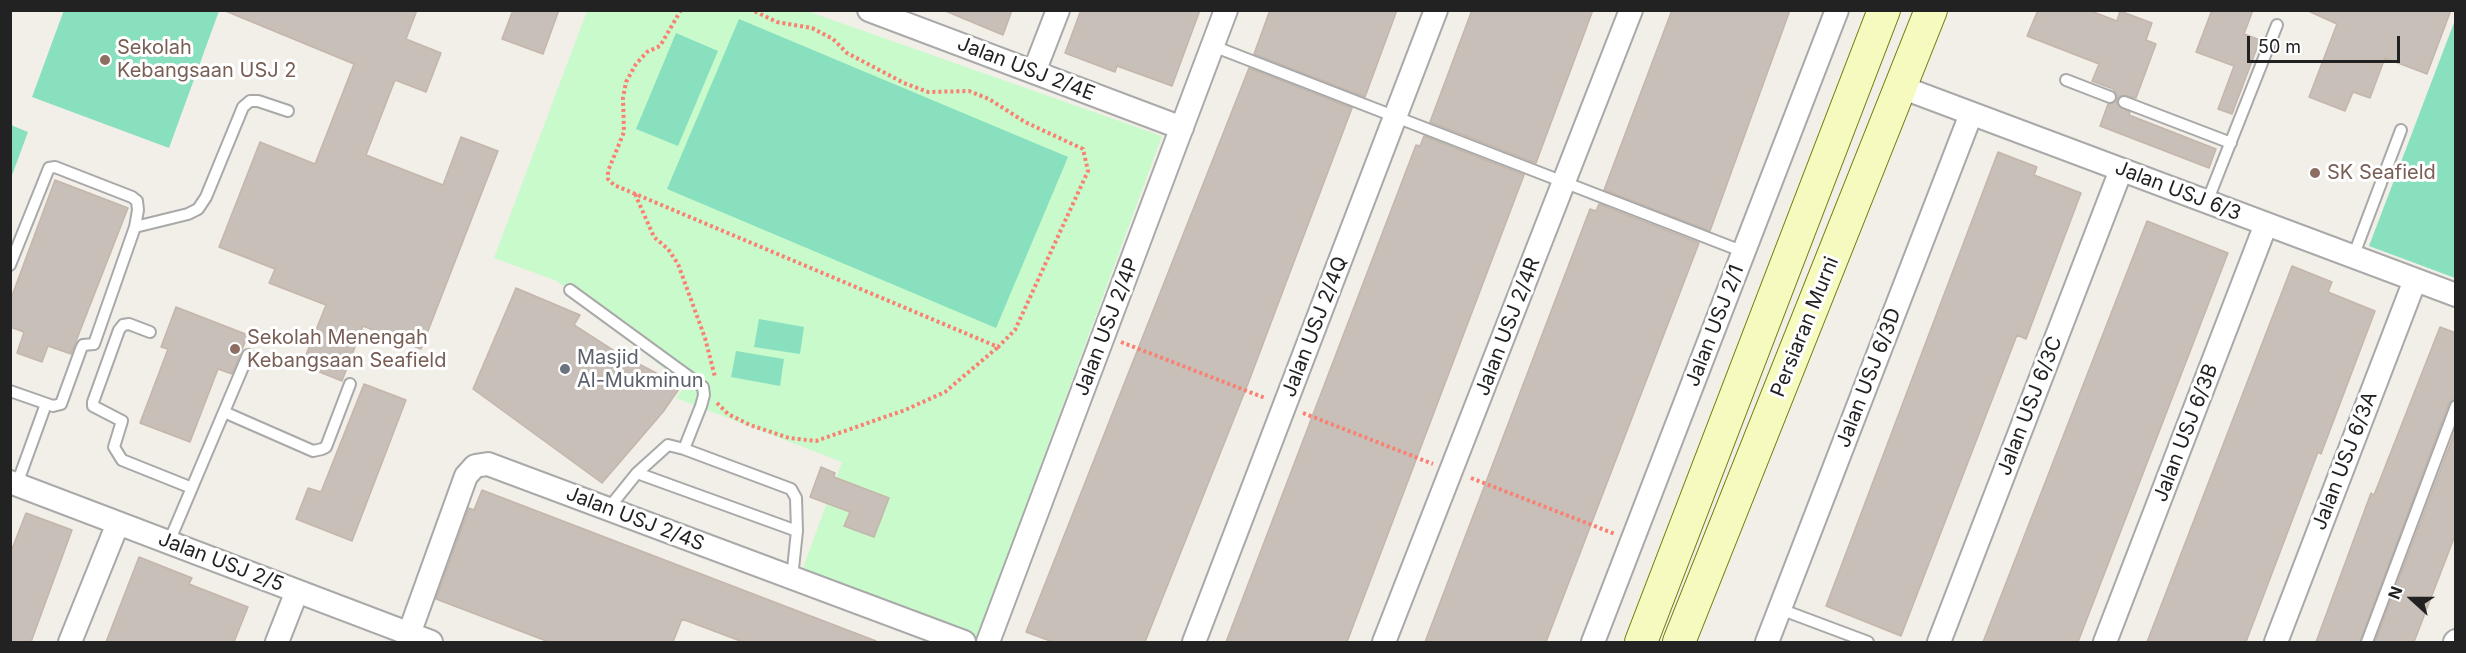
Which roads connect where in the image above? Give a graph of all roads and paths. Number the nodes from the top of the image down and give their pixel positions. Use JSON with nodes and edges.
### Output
{"nodes":[{"id":1,"x":681,"y":10,"type":"edge"},
{"id":2,"x":752,"y":10,"type":"edge"},
{"id":3,"x":869,"y":10,"type":"edge"},
{"id":4,"x":1058,"y":10,"type":"edge"},
{"id":5,"x":1226,"y":10,"type":"edge"},
{"id":6,"x":1436,"y":10,"type":"edge"},
{"id":7,"x":1631,"y":10,"type":"edge"},
{"id":8,"x":1837,"y":10,"type":"edge"},
{"id":9,"x":1884,"y":10,"type":"edge"},
{"id":10,"x":1931,"y":10,"type":"edge"},
{"id":11,"x":2277,"y":26,"type":"dead end"},
{"id":12,"x":1213,"y":46,"type":"junction"},
{"id":13,"x":1034,"y":72,"type":"junction"},
{"id":14,"x":2066,"y":80,"type":"dead end"},
{"id":15,"x":1901,"y":87,"type":"junction"},
{"id":16,"x":2110,"y":97,"type":"dead end"},
{"id":17,"x":2124,"y":102,"type":"dead end"},
{"id":18,"x":288,"y":111,"type":"dead end"},
{"id":19,"x":1971,"y":114,"type":"junction"},
{"id":20,"x":1395,"y":117,"type":"junction"},
{"id":21,"x":1182,"y":128,"type":"junction"},
{"id":22,"x":2401,"y":130,"type":"dead end"},
{"id":23,"x":2231,"y":142,"type":"junction"},
{"id":24,"x":2121,"y":170,"type":"junction"},
{"id":25,"x":1564,"y":182,"type":"junction"},
{"id":26,"x":635,"y":193,"type":"junction"},
{"id":27,"x":2207,"y":202,"type":"junction"},
{"id":28,"x":2266,"y":224,"type":"junction"},
{"id":29,"x":135,"y":226,"type":"junction"},
{"id":30,"x":1743,"y":252,"type":"junction"},
{"id":31,"x":2354,"y":257,"type":"junction"},
{"id":32,"x":10,"y":265,"type":"edge"},
{"id":33,"x":2415,"y":280,"type":"junction"},
{"id":34,"x":570,"y":290,"type":"dead end"},
{"id":35,"x":2456,"y":296,"type":"edge"},
{"id":36,"x":150,"y":332,"type":"dead end"},
{"id":37,"x":1104,"y":336,"type":"junction"},
{"id":38,"x":998,"y":347,"type":"junction"},
{"id":39,"x":248,"y":355,"type":"dead end"},
{"id":40,"x":350,"y":384,"type":"dead end"},
{"id":41,"x":715,"y":385,"type":"dead end"},
{"id":42,"x":10,"y":391,"type":"edge"},
{"id":43,"x":716,"y":393,"type":"dead end"},
{"id":44,"x":46,"y":404,"type":"junction"},
{"id":45,"x":1284,"y":406,"type":"junction"},
{"id":46,"x":2456,"y":406,"type":"edge"},
{"id":47,"x":224,"y":412,"type":"junction"},
{"id":48,"x":684,"y":448,"type":"junction"},
{"id":49,"x":1451,"y":471,"type":"junction"},
{"id":50,"x":637,"y":472,"type":"junction"},
{"id":51,"x":14,"y":483,"type":"edge"},
{"id":52,"x":192,"y":488,"type":"junction"},
{"id":53,"x":608,"y":509,"type":"junction"},
{"id":54,"x":118,"y":523,"type":"junction"},
{"id":55,"x":797,"y":531,"type":"junction"},
{"id":56,"x":1632,"y":541,"type":"junction"},
{"id":57,"x":169,"y":542,"type":"junction"},
{"id":58,"x":792,"y":578,"type":"junction"},
{"id":59,"x":297,"y":591,"type":"junction"},
{"id":60,"x":1780,"y":609,"type":"junction"},
{"id":61,"x":409,"y":634,"type":"junction"},
{"id":62,"x":70,"y":642,"type":"edge"},
{"id":63,"x":277,"y":642,"type":"edge"},
{"id":64,"x":431,"y":642,"type":"edge"},
{"id":65,"x":964,"y":642,"type":"edge"},
{"id":66,"x":988,"y":642,"type":"edge"},
{"id":67,"x":1194,"y":642,"type":"edge"},
{"id":68,"x":1384,"y":642,"type":"edge"},
{"id":69,"x":1593,"y":642,"type":"edge"},
{"id":70,"x":1641,"y":642,"type":"edge"},
{"id":71,"x":1679,"y":642,"type":"edge"},
{"id":72,"x":1767,"y":642,"type":"edge"},
{"id":73,"x":1868,"y":642,"type":"edge"},
{"id":74,"x":1939,"y":642,"type":"edge"},
{"id":75,"x":2106,"y":642,"type":"edge"},
{"id":76,"x":2276,"y":642,"type":"edge"},
{"id":77,"x":2367,"y":642,"type":"edge"}],
"edges":[{"from":1,"to":26,"type":"path"},
{"from":2,"to":38,"type":"path"},
{"from":3,"to":13,"type":"street","name":"Jalan USJ 2/4E"},
{"from":4,"to":13,"type":"street"},
{"from":5,"to":12,"type":"street","name":"Jalan USJ 2/4P"},
{"from":6,"to":20,"type":"street","name":"Jalan USJ 2/4Q"},
{"from":7,"to":25,"type":"street","name":"Jalan USJ 2/4R"},
{"from":8,"to":30,"type":"street","name":"Jalan USJ 2/1"},
{"from":9,"to":70,"type":"main road","name":"Persiaran Murni"},
{"from":10,"to":15,"type":"main road","name":"Persiaran Murni"},
{"from":11,"to":23,"type":"lane"},
{"from":12,"to":20,"type":"lane"},
{"from":12,"to":21,"type":"street","name":"Jalan USJ 2/4P"},
{"from":13,"to":21,"type":"street","name":"Jalan USJ 2/4E"},
{"from":14,"to":16,"type":"lane"},
{"from":15,"to":19,"type":"street","name":"Jalan USJ 6/3"},
{"from":15,"to":71,"type":"main road","name":"Persiaran Murni"},
{"from":17,"to":23,"type":"lane"},
{"from":18,"to":29,"type":"lane"},
{"from":19,"to":24,"type":"street","name":"Jalan USJ 6/3"},
{"from":19,"to":60,"type":"street","name":"Jalan USJ 6/3D"},
{"from":20,"to":25,"type":"lane"},
{"from":20,"to":45,"type":"street","name":"Jalan USJ 2/4Q"},
{"from":21,"to":37,"type":"street","name":"Jalan USJ 2/4P"},
{"from":22,"to":31,"type":"lane"},
{"from":23,"to":27,"type":"lane"},
{"from":24,"to":27,"type":"street","name":"Jalan USJ 6/3"},
{"from":24,"to":74,"type":"street","name":"Jalan USJ 6/3C"},
{"from":25,"to":30,"type":"lane"},
{"from":25,"to":49,"type":"street","name":"Jalan USJ 2/4R"},
{"from":26,"to":38,"type":"path"},
{"from":26,"to":41,"type":"path"},
{"from":27,"to":28,"type":"street","name":"Jalan USJ 6/3"},
{"from":28,"to":31,"type":"street","name":"Jalan USJ 6/3"},
{"from":28,"to":75,"type":"street","name":"Jalan USJ 6/3B"},
{"from":29,"to":32,"type":"lane"},
{"from":29,"to":44,"type":"lane"},
{"from":30,"to":56,"type":"street","name":"Jalan USJ 2/1"},
{"from":31,"to":33,"type":"street","name":"Jalan USJ 6/3"},
{"from":33,"to":35,"type":"street","name":"Jalan USJ 6/3"},
{"from":33,"to":76,"type":"street","name":"Jalan USJ 6/3A"},
{"from":34,"to":48,"type":"lane"},
{"from":36,"to":52,"type":"lane"},
{"from":37,"to":45,"type":"path"},
{"from":37,"to":66,"type":"street","name":"Jalan USJ 2/4P"},
{"from":38,"to":43,"type":"path"},
{"from":39,"to":47,"type":"lane"},
{"from":40,"to":47,"type":"lane"},
{"from":42,"to":44,"type":"lane"},
{"from":44,"to":51,"type":"lane"},
{"from":45,"to":49,"type":"path"},
{"from":45,"to":67,"type":"street","name":"Jalan USJ 2/4Q"},
{"from":46,"to":77,"type":"lane"},
{"from":47,"to":52,"type":"lane"},
{"from":48,"to":50,"type":"lane"},
{"from":48,"to":55,"type":"lane"},
{"from":49,"to":56,"type":"path"},
{"from":49,"to":68,"type":"street","name":"Jalan USJ 2/4R"},
{"from":50,"to":53,"type":"lane"},
{"from":50,"to":55,"type":"lane"},
{"from":51,"to":54,"type":"street","name":"Jalan USJ 2/5"},
{"from":52,"to":57,"type":"lane"},
{"from":53,"to":58,"type":"street","name":"Jalan USJ 2/4S"},
{"from":53,"to":61,"type":"street","name":"Jalan USJ 2/4S"},
{"from":54,"to":57,"type":"street","name":"Jalan USJ 2/5"},
{"from":54,"to":62,"type":"street"},
{"from":55,"to":58,"type":"lane"},
{"from":56,"to":69,"type":"street","name":"Jalan USJ 2/1"},
{"from":57,"to":59,"type":"street","name":"Jalan USJ 2/5"},
{"from":58,"to":65,"type":"street","name":"Jalan USJ 2/4S"},
{"from":59,"to":61,"type":"street","name":"Jalan USJ 2/5"},
{"from":59,"to":63,"type":"street"},
{"from":60,"to":72,"type":"street","name":"Jalan USJ 6/3D"},
{"from":60,"to":73,"type":"lane"},
{"from":61,"to":64,"type":"street","name":"Jalan USJ 2/5"}]}
